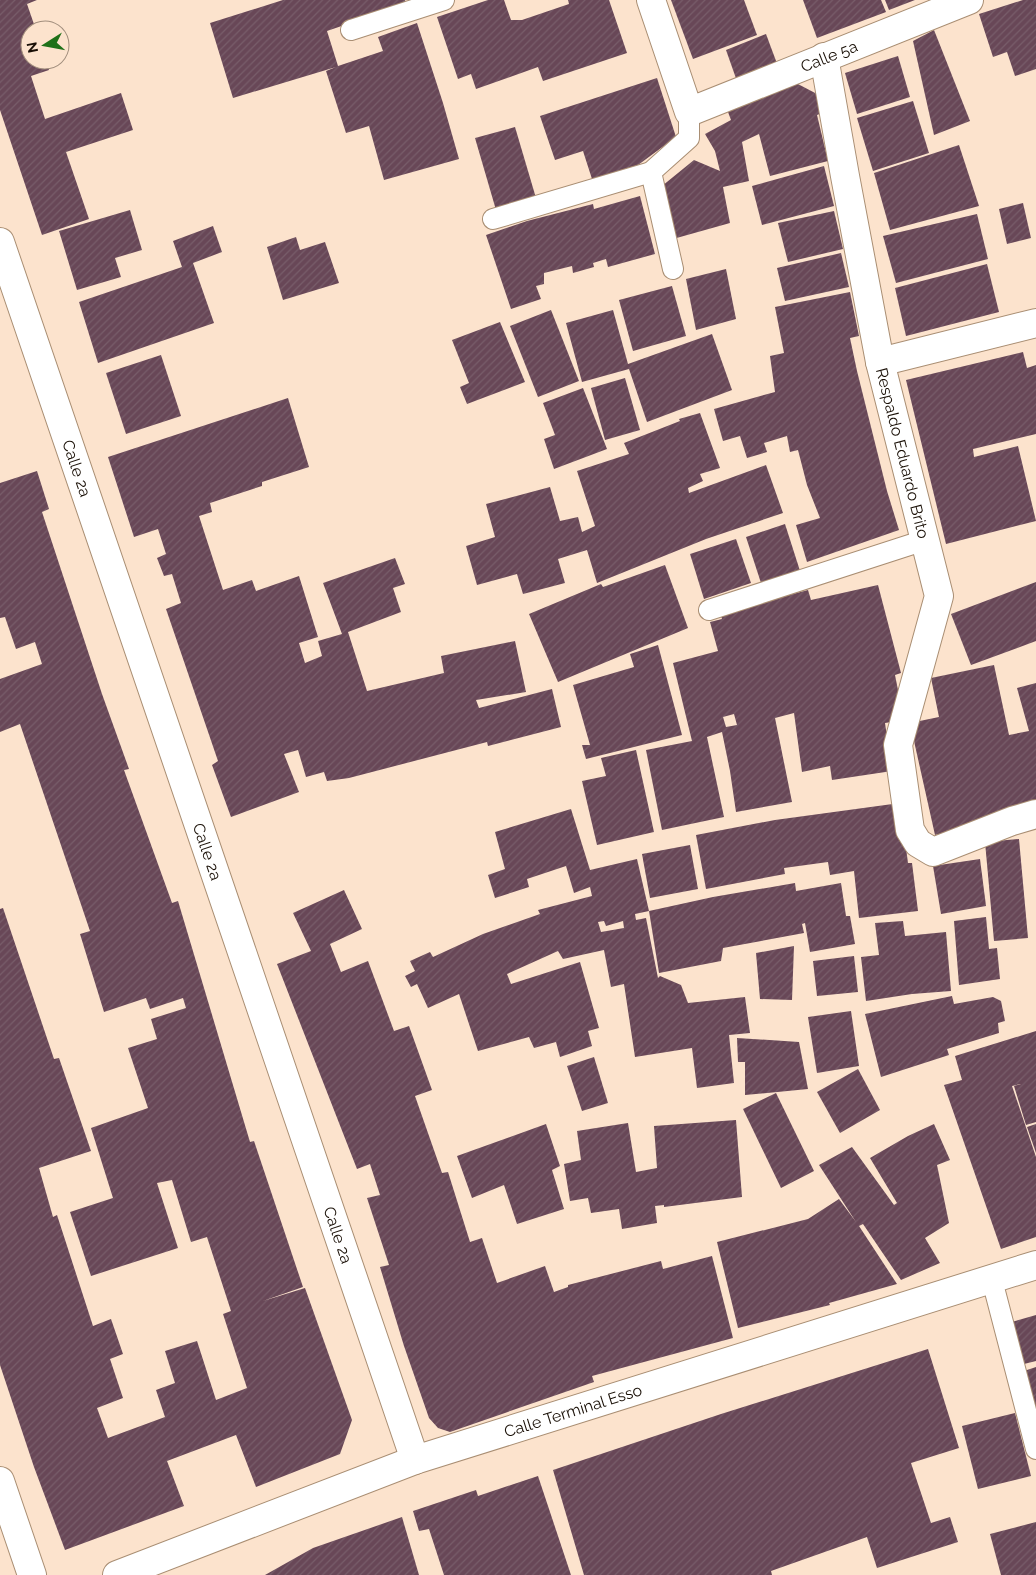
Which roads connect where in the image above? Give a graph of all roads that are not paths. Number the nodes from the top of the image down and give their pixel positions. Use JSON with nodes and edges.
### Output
{"nodes":[{"id":1,"x":444,"y":0,"type":"edge"},
{"id":2,"x":651,"y":0,"type":"edge"},
{"id":3,"x":969,"y":0,"type":"edge"},
{"id":4,"x":351,"y":30,"type":"dead end"},
{"id":5,"x":824,"y":57,"type":"junction"},
{"id":6,"x":689,"y":112,"type":"junction"},
{"id":7,"x":651,"y":172,"type":"junction"},
{"id":8,"x":493,"y":218,"type":"dead end"},
{"id":9,"x":0,"y":242,"type":"edge"},
{"id":10,"x":673,"y":268,"type":"dead end"},
{"id":11,"x":1036,"y":322,"type":"edge"},
{"id":12,"x":880,"y":362,"type":"junction"},
{"id":13,"x":925,"y":540,"type":"junction"},
{"id":14,"x":710,"y":610,"type":"dead end"},
{"id":15,"x":1036,"y":814,"type":"edge"},
{"id":16,"x":1036,"y":1265,"type":"edge"},
{"id":17,"x":992,"y":1280,"type":"junction"},
{"id":18,"x":1036,"y":1449,"type":"edge"},
{"id":19,"x":415,"y":1460,"type":"junction"},
{"id":20,"x":0,"y":1481,"type":"edge"},
{"id":21,"x":32,"y":1575,"type":"edge"},
{"id":22,"x":117,"y":1575,"type":"edge"}],
"edges":[{"from":1,"to":4,"type":"lane"},
{"from":2,"to":6,"type":"street"},
{"from":3,"to":5,"type":"street","name":"Calle 5a"},
{"from":5,"to":6,"type":"street","name":"Calle 5a"},
{"from":5,"to":12,"type":"street","name":"Respaldo Eduardo Brito"},
{"from":6,"to":7,"type":"lane"},
{"from":7,"to":8,"type":"lane"},
{"from":7,"to":10,"type":"lane"},
{"from":9,"to":19,"type":"street","name":"Calle 2a"},
{"from":11,"to":12,"type":"street"},
{"from":12,"to":13,"type":"street","name":"Respaldo Eduardo Brito"},
{"from":13,"to":14,"type":"lane"},
{"from":13,"to":15,"type":"street","name":"Respaldo Eduardo Brito"},
{"from":16,"to":17,"type":"street","name":"Calle Terminal Esso"},
{"from":17,"to":18,"type":"lane"},
{"from":17,"to":19,"type":"street","name":"Calle Terminal Esso"},
{"from":19,"to":22,"type":"street","name":"Calle Terminal Esso"},
{"from":20,"to":21,"type":"street"}]}
